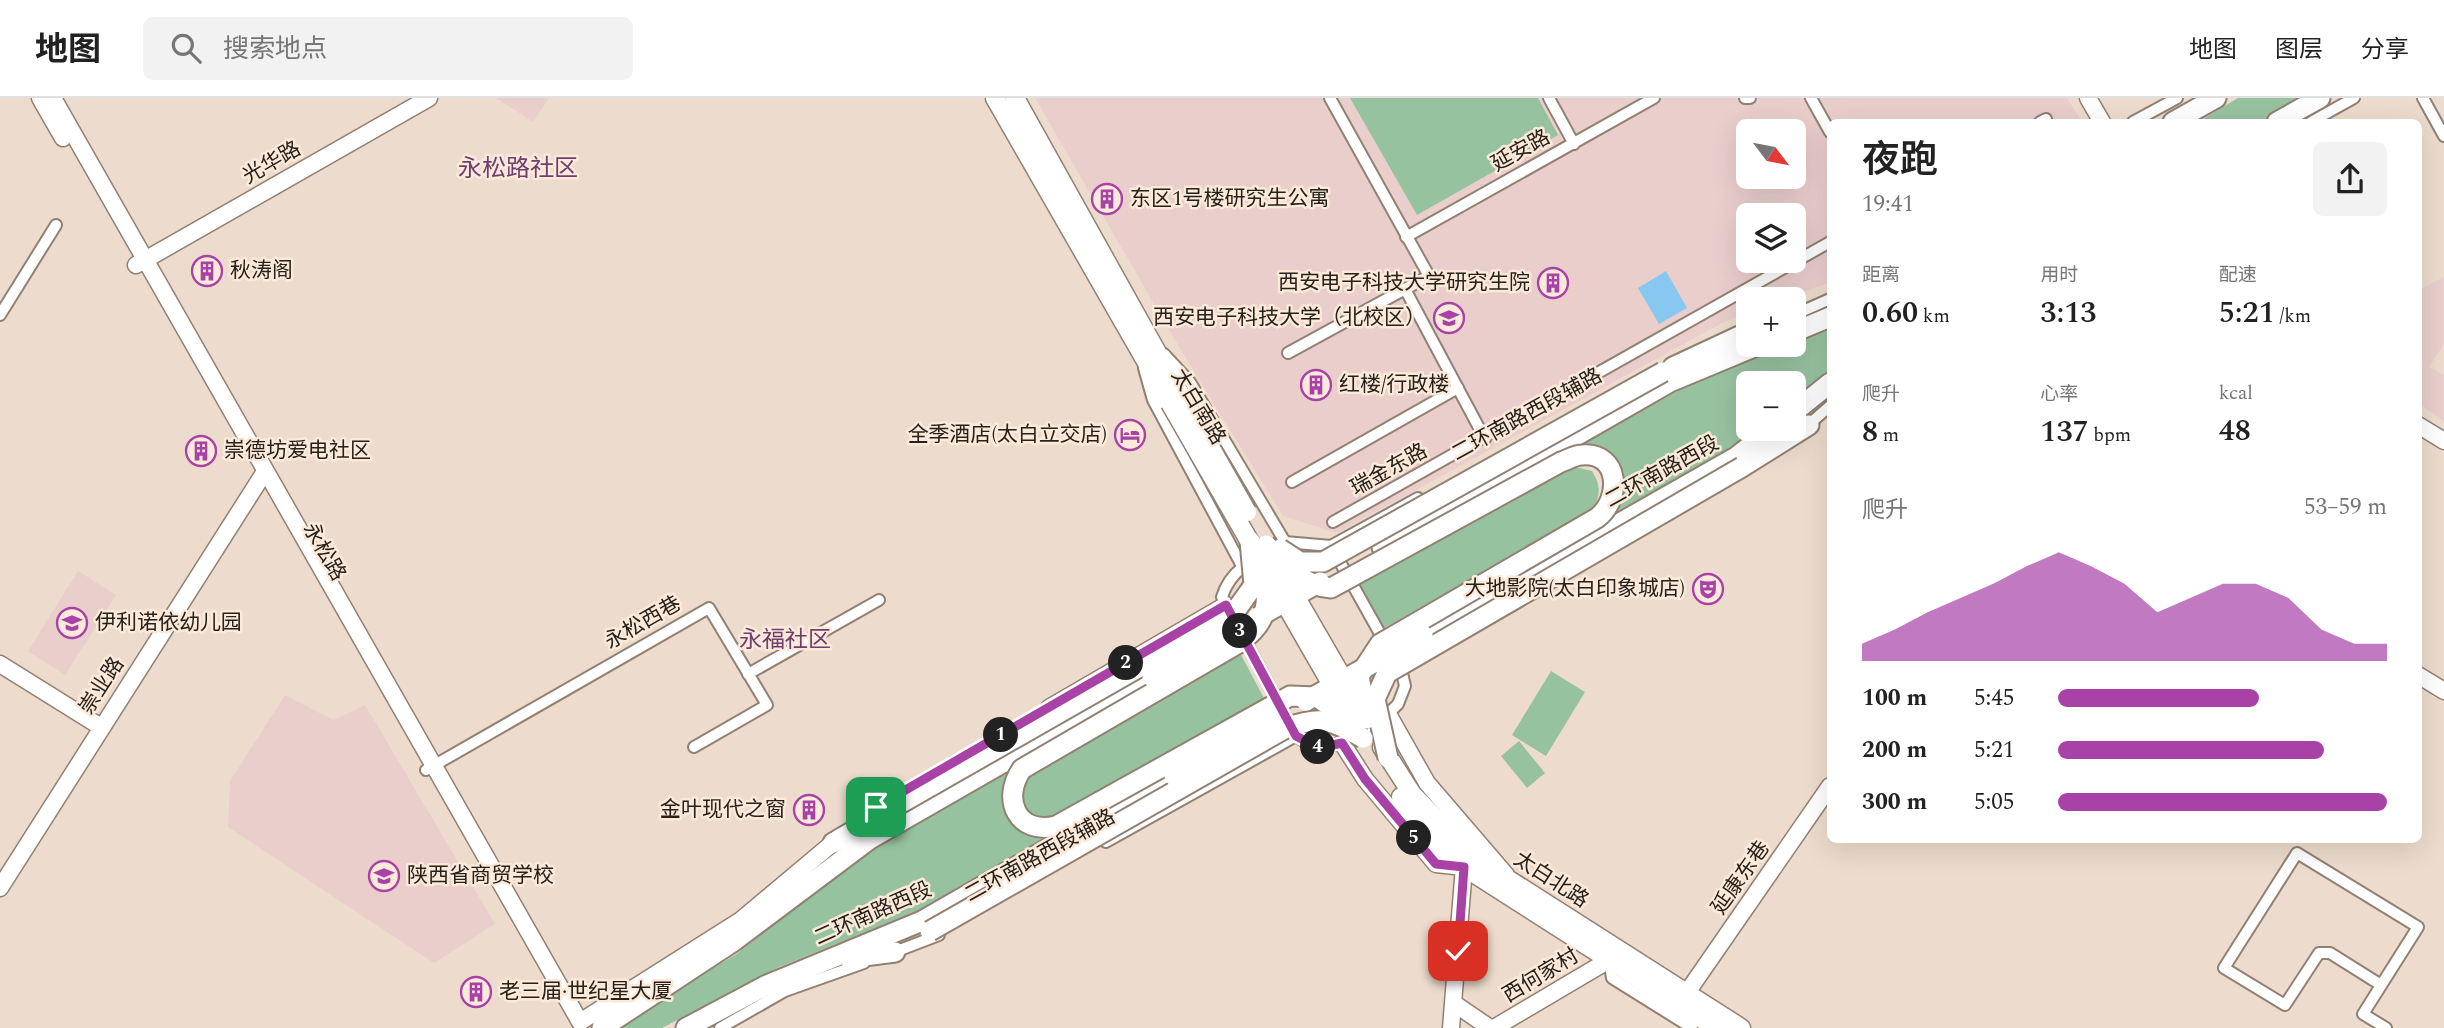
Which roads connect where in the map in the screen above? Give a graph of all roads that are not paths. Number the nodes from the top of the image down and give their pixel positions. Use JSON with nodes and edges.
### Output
{"nodes":[{"id":1,"x":40,"y":98,"type":"edge"},
{"id":2,"x":53,"y":98,"type":"edge"},
{"id":3,"x":409,"y":98,"type":"edge"},
{"id":4,"x":429,"y":98,"type":"edge"},
{"id":5,"x":995,"y":98,"type":"edge"},
{"id":6,"x":1016,"y":98,"type":"edge"},
{"id":7,"x":1330,"y":98,"type":"edge"},
{"id":8,"x":1549,"y":98,"type":"edge"},
{"id":9,"x":1654,"y":98,"type":"edge"},
{"id":10,"x":1811,"y":98,"type":"edge"},
{"id":11,"x":2088,"y":98,"type":"edge"},
{"id":12,"x":2177,"y":98,"type":"edge"},
{"id":13,"x":2216,"y":98,"type":"edge"},
{"id":14,"x":2320,"y":98,"type":"edge"},
{"id":15,"x":2354,"y":98,"type":"edge"},
{"id":16,"x":2423,"y":98,"type":"edge"},
{"id":17,"x":2100,"y":119,"type":"edge"},
{"id":18,"x":2138,"y":119,"type":"edge"},
{"id":19,"x":2178,"y":119,"type":"edge"},
{"id":20,"x":2282,"y":119,"type":"edge"},
{"id":21,"x":2316,"y":119,"type":"edge"},
{"id":22,"x":1827,"y":127,"type":"edge"},
{"id":23,"x":2444,"y":136,"type":"edge"},
{"id":24,"x":1574,"y":144,"type":"junction"},
{"id":25,"x":57,"y":225,"type":"dead end"},
{"id":26,"x":1406,"y":237,"type":"junction"},
{"id":27,"x":1827,"y":244,"type":"edge"},
{"id":28,"x":137,"y":258,"type":"junction"},
{"id":29,"x":1405,"y":289,"type":"junction"},
{"id":30,"x":1827,"y":300,"type":"edge"},
{"id":31,"x":1806,"y":309,"type":"edge"},
{"id":32,"x":0,"y":315,"type":"edge"},
{"id":33,"x":1827,"y":318,"type":"edge"},
{"id":34,"x":1806,"y":327,"type":"edge"},
{"id":35,"x":1736,"y":336,"type":"edge"},
{"id":36,"x":1736,"y":339,"type":"edge"},
{"id":37,"x":1147,"y":348,"type":"junction"},
{"id":38,"x":1288,"y":353,"type":"dead end"},
{"id":39,"x":1736,"y":353,"type":"edge"},
{"id":40,"x":1666,"y":377,"type":"junction"},
{"id":41,"x":1827,"y":386,"type":"edge"},
{"id":42,"x":1458,"y":388,"type":"junction"},
{"id":43,"x":1827,"y":407,"type":"edge"},
{"id":44,"x":1806,"y":408,"type":"edge"},
{"id":45,"x":1806,"y":412,"type":"edge"},
{"id":46,"x":2422,"y":427,"type":"edge"},
{"id":47,"x":1485,"y":439,"type":"junction"},
{"id":48,"x":1760,"y":441,"type":"edge"},
{"id":49,"x":1765,"y":441,"type":"edge"},
{"id":50,"x":1766,"y":441,"type":"edge"},
{"id":51,"x":1778,"y":441,"type":"edge"},
{"id":52,"x":2444,"y":441,"type":"edge"},
{"id":53,"x":1739,"y":462,"type":"junction"},
{"id":54,"x":1522,"y":468,"type":"junction"},
{"id":55,"x":1548,"y":469,"type":"junction"},
{"id":56,"x":262,"y":477,"type":"junction"},
{"id":57,"x":1292,"y":482,"type":"dead end"},
{"id":58,"x":1507,"y":491,"type":"junction"},
{"id":59,"x":1333,"y":522,"type":"dead end"},
{"id":60,"x":1586,"y":525,"type":"junction"},
{"id":61,"x":1265,"y":545,"type":"junction"},
{"id":62,"x":1331,"y":546,"type":"junction"},
{"id":63,"x":1570,"y":549,"type":"junction"},
{"id":64,"x":1533,"y":555,"type":"junction"},
{"id":65,"x":1242,"y":566,"type":"junction"},
{"id":66,"x":879,"y":600,"type":"dead end"},
{"id":67,"x":1226,"y":605,"type":"junction"},
{"id":68,"x":0,"y":664,"type":"edge"},
{"id":69,"x":1402,"y":673,"type":"junction"},
{"id":70,"x":748,"y":674,"type":"junction"},
{"id":71,"x":2422,"y":677,"type":"edge"},
{"id":72,"x":2444,"y":691,"type":"edge"},
{"id":73,"x":1388,"y":714,"type":"junction"},
{"id":74,"x":101,"y":727,"type":"junction"},
{"id":75,"x":1061,"y":728,"type":"junction"},
{"id":76,"x":1364,"y":728,"type":"junction"},
{"id":77,"x":1086,"y":730,"type":"junction"},
{"id":78,"x":1296,"y":736,"type":"junction"},
{"id":79,"x":1342,"y":743,"type":"junction"},
{"id":80,"x":694,"y":747,"type":"dead end"},
{"id":81,"x":1044,"y":754,"type":"junction"},
{"id":82,"x":1388,"y":758,"type":"junction"},
{"id":83,"x":429,"y":768,"type":"junction"},
{"id":84,"x":1133,"y":782,"type":"junction"},
{"id":85,"x":1827,"y":790,"type":"edge"},
{"id":86,"x":1111,"y":812,"type":"junction"},
{"id":87,"x":1073,"y":817,"type":"junction"},
{"id":88,"x":833,"y":843,"type":"junction"},
{"id":89,"x":1464,"y":867,"type":"junction"},
{"id":90,"x":1511,"y":883,"type":"junction"},
{"id":91,"x":0,"y":888,"type":"edge"},
{"id":92,"x":926,"y":926,"type":"junction"},
{"id":93,"x":895,"y":952,"type":"junction"},
{"id":94,"x":1609,"y":960,"type":"junction"},
{"id":95,"x":823,"y":962,"type":"junction"},
{"id":96,"x":2381,"y":985,"type":"junction"},
{"id":97,"x":661,"y":991,"type":"junction"},
{"id":98,"x":1686,"y":994,"type":"junction"},
{"id":99,"x":1455,"y":1004,"type":"junction"},
{"id":100,"x":574,"y":1026,"type":"edge"},
{"id":101,"x":602,"y":1028,"type":"edge"},
{"id":102,"x":687,"y":1028,"type":"edge"},
{"id":103,"x":720,"y":1028,"type":"edge"},
{"id":104,"x":1451,"y":1028,"type":"edge"},
{"id":105,"x":1492,"y":1028,"type":"edge"},
{"id":106,"x":1692,"y":1028,"type":"edge"},
{"id":107,"x":1716,"y":1028,"type":"edge"},
{"id":108,"x":1741,"y":1028,"type":"edge"},
{"id":109,"x":2386,"y":1028,"type":"edge"}],
"edges":[{"from":1,"to":28,"type":"street","name":"永松路"},
{"from":2,"to":28,"type":"street","name":"永松路"},
{"from":3,"to":28,"type":"street","name":"光华路"},
{"from":4,"to":28,"type":"street","name":"光华路"},
{"from":5,"to":37,"type":"main road","name":"太白南路"},
{"from":6,"to":37,"type":"main road","name":"太白南路"},
{"from":7,"to":26,"type":"street"},
{"from":8,"to":24,"type":"street"},
{"from":9,"to":24,"type":"street","name":"延安路"},
{"from":10,"to":22,"type":"street"},
{"from":11,"to":17,"type":"street"},
{"from":12,"to":18,"type":"street"},
{"from":13,"to":19,"type":"highway"},
{"from":14,"to":20,"type":"highway"},
{"from":15,"to":21,"type":"street"},
{"from":16,"to":23,"type":"street"},
{"from":24,"to":26,"type":"street","name":"延安路"},
{"from":25,"to":32,"type":"street"},
{"from":26,"to":29,"type":"street"},
{"from":27,"to":47,"type":"street","name":"瑞金东路"},
{"from":28,"to":56,"type":"street","name":"永松路"},
{"from":29,"to":38,"type":"street"},
{"from":29,"to":42,"type":"street"},
{"from":30,"to":31,"type":"street"},
{"from":33,"to":34,"type":"highway"},
{"from":35,"to":62,"type":"street","name":"二环南路西段辅路"},
{"from":36,"to":40,"type":"highway"},
{"from":37,"to":61,"type":"main road","name":"太白南路","bridge":true},
{"from":37,"to":61,"type":"street"},
{"from":37,"to":65,"type":"street"},
{"from":39,"to":40,"type":"highway"},
{"from":40,"to":54,"type":"highway"},
{"from":40,"to":61,"type":"highway","bridge":true},
{"from":41,"to":44,"type":"highway"},
{"from":42,"to":47,"type":"street"},
{"from":42,"to":57,"type":"street"},
{"from":43,"to":45,"type":"street"},
{"from":46,"to":52,"type":"street"},
{"from":47,"to":59,"type":"street","name":"瑞金东路"},
{"from":48,"to":53,"type":"highway","name":"二环南路西段"},
{"from":49,"to":53,"type":"highway"},
{"from":50,"to":53,"type":"highway"},
{"from":51,"to":69,"type":"street"},
{"from":53,"to":63,"type":"highway","name":"二环南路西段"},
{"from":53,"to":82,"type":"highway","bridge":true},
{"from":54,"to":55,"type":"highway"},
{"from":54,"to":58,"type":"highway"},
{"from":54,"to":75,"type":"highway","bridge":true},
{"from":55,"to":58,"type":"highway","bridge":true},
{"from":55,"to":60,"type":"highway","bridge":true},
{"from":56,"to":74,"type":"street","name":"崇业路"},
{"from":56,"to":83,"type":"street","name":"永松路"},
{"from":58,"to":61,"type":"highway","bridge":true},
{"from":60,"to":63,"type":"highway"},
{"from":60,"to":64,"type":"highway","bridge":true},
{"from":61,"to":62,"type":"street"},
{"from":61,"to":65,"type":"street"},
{"from":61,"to":76,"type":"main road","name":"太白南路","bridge":true},
{"from":61,"to":77,"type":"highway","bridge":true},
{"from":61,"to":88,"type":"highway","bridge":true},
{"from":62,"to":69,"type":"street"},
{"from":63,"to":64,"type":"highway"},
{"from":63,"to":86,"type":"highway","name":"二环南路西段","bridge":true},
{"from":64,"to":76,"type":"highway","bridge":true},
{"from":65,"to":67,"type":"street"},
{"from":66,"to":70,"type":"street"},
{"from":67,"to":78,"type":"street"},
{"from":67,"to":88,"type":"street"},
{"from":68,"to":74,"type":"street"},
{"from":69,"to":73,"type":"street"},
{"from":70,"to":80,"type":"street","name":"永松西巷"},
{"from":70,"to":83,"type":"street","name":"永松西巷"},
{"from":71,"to":72,"type":"street"},
{"from":73,"to":79,"type":"street"},
{"from":73,"to":90,"type":"street"},
{"from":74,"to":91,"type":"street","name":"崇业路"},
{"from":75,"to":77,"type":"highway"},
{"from":75,"to":81,"type":"highway"},
{"from":75,"to":97,"type":"highway"},
{"from":76,"to":82,"type":"main road","name":"太白北路"},
{"from":76,"to":84,"type":"highway","bridge":true},
{"from":76,"to":89,"type":"main road","name":"太白北路"},
{"from":76,"to":92,"type":"highway","bridge":true},
{"from":77,"to":81,"type":"highway","bridge":true},
{"from":78,"to":79,"type":"street"},
{"from":78,"to":93,"type":"street","name":"二环南路西段辅路"},
{"from":79,"to":89,"type":"street"},
{"from":81,"to":87,"type":"highway","bridge":true},
{"from":82,"to":90,"type":"main road","name":"太白北路"},
{"from":83,"to":100,"type":"street","name":"永松路"},
{"from":84,"to":86,"type":"highway"},
{"from":84,"to":87,"type":"highway","bridge":true},
{"from":85,"to":98,"type":"street","name":"延康东巷"},
{"from":86,"to":87,"type":"highway"},
{"from":86,"to":92,"type":"highway","name":"二环南路西段"},
{"from":88,"to":100,"type":"street"},
{"from":89,"to":94,"type":"main road","name":"太白北路"},
{"from":89,"to":99,"type":"street"},
{"from":90,"to":98,"type":"main road","name":"太白北路"},
{"from":92,"to":95,"type":"highway"},
{"from":93,"to":95,"type":"highway"},
{"from":93,"to":103,"type":"street","name":"二环南路西段辅路"},
{"from":94,"to":105,"type":"street","name":"西何家村"},
{"from":94,"to":106,"type":"street"},
{"from":94,"to":107,"type":"main road","name":"太白北路"},
{"from":95,"to":102,"type":"highway","name":"二环南路西段"},
{"from":96,"to":96,"type":"street"},
{"from":96,"to":109,"type":"street"},
{"from":97,"to":100,"type":"street"},
{"from":97,"to":101,"type":"highway"},
{"from":98,"to":108,"type":"main road","name":"太白北路"},
{"from":99,"to":104,"type":"street"},
{"from":99,"to":105,"type":"street"}]}
